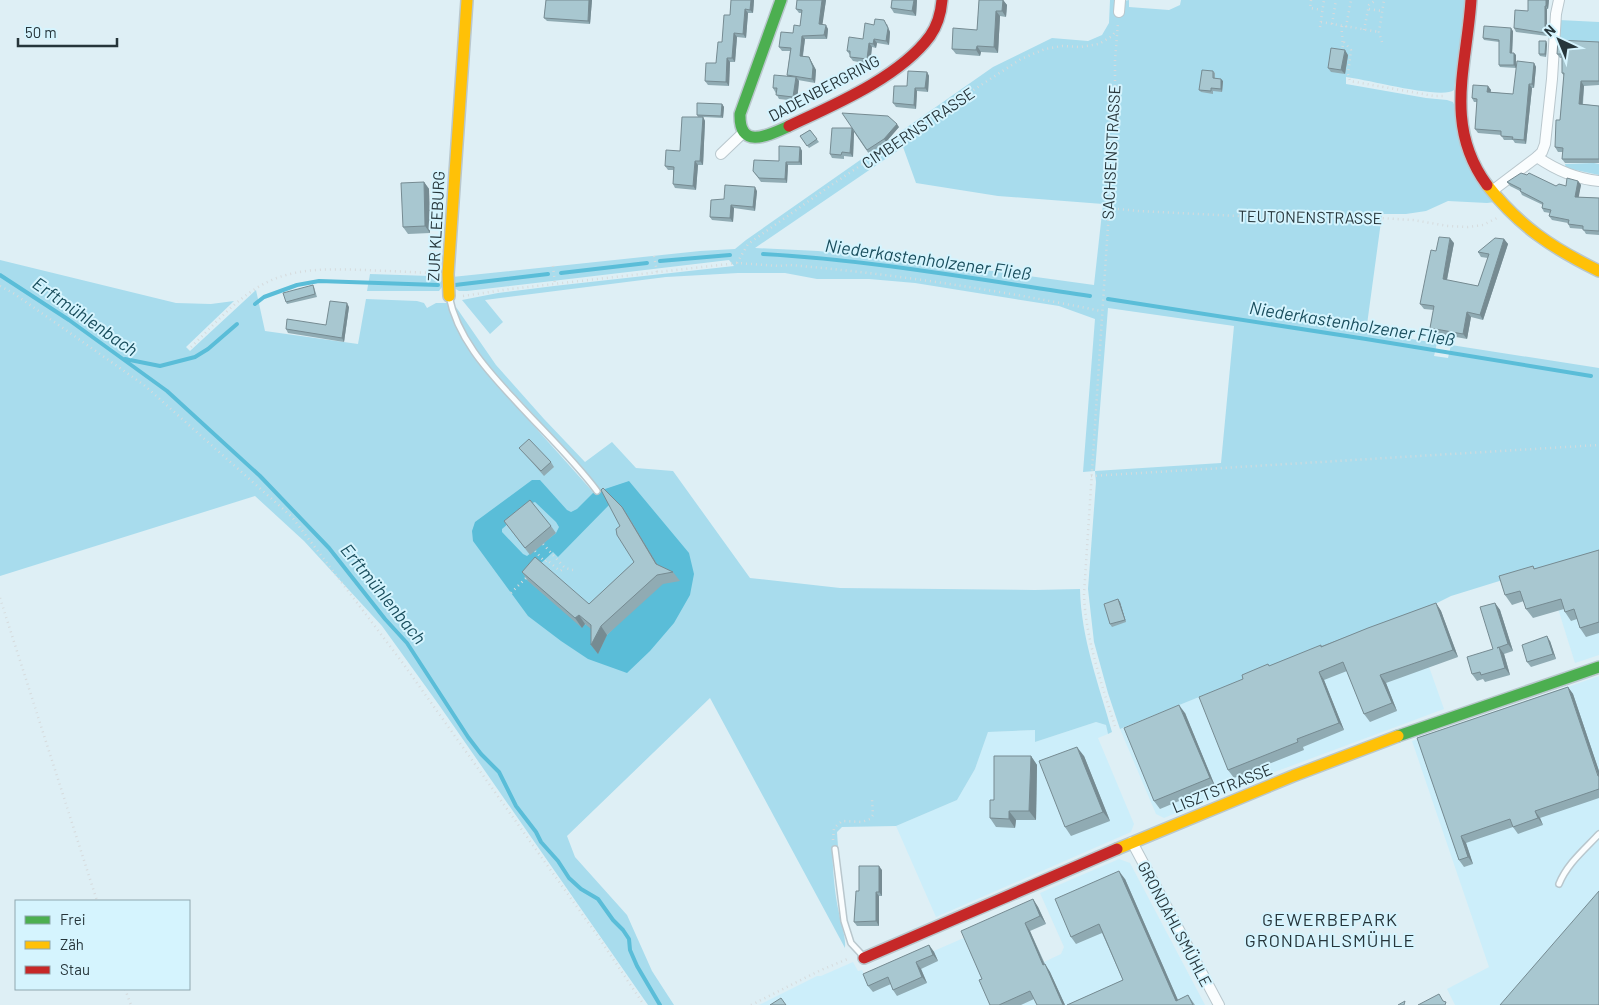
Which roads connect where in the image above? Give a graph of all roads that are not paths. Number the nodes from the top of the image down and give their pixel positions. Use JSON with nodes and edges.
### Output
{"nodes":[{"id":1,"x":467,"y":0,"type":"edge"},
{"id":2,"x":781,"y":0,"type":"edge"},
{"id":3,"x":942,"y":0,"type":"edge"},
{"id":4,"x":1120,"y":0,"type":"edge"},
{"id":5,"x":1471,"y":0,"type":"edge"},
{"id":6,"x":1559,"y":0,"type":"edge"},
{"id":7,"x":1119,"y":12,"type":"road end"},
{"id":8,"x":744,"y":132,"type":"junction"},
{"id":9,"x":721,"y":154,"type":"dead end"},
{"id":10,"x":1537,"y":157,"type":"junction"},
{"id":11,"x":1599,"y":181,"type":"edge"},
{"id":12,"x":1492,"y":191,"type":"junction"},
{"id":13,"x":1599,"y":270,"type":"edge"},
{"id":14,"x":449,"y":296,"type":"joint"},
{"id":15,"x":598,"y":491,"type":"dead end"},
{"id":16,"x":1599,"y":667,"type":"edge"},
{"id":17,"x":1599,"y":834,"type":"edge"},
{"id":18,"x":1132,"y":842,"type":"junction"},
{"id":19,"x":835,"y":849,"type":"road end"},
{"id":20,"x":1559,"y":884,"type":"dead end"},
{"id":21,"x":864,"y":958,"type":"joint"},
{"id":22,"x":1219,"y":1005,"type":"edge"}],
"edges":[{"from":1,"to":14,"type":"street","name":"ZUR KLEEBURG"},
{"from":2,"to":8,"type":"street","name":"DADENBERGRING"},
{"from":3,"to":8,"type":"street","name":"DADENBERGRING"},
{"from":4,"to":7,"type":"street"},
{"from":5,"to":12,"type":"street"},
{"from":6,"to":10,"type":"street"},
{"from":8,"to":9,"type":"street"},
{"from":10,"to":11,"type":"street"},
{"from":10,"to":12,"type":"street"},
{"from":12,"to":13,"type":"street"},
{"from":14,"to":15,"type":"lane","name":"ZUR KLEEBURG"},
{"from":16,"to":18,"type":"street","name":"LISZTSTRASSE"},
{"from":17,"to":20,"type":"lane"},
{"from":18,"to":21,"type":"street","name":"LISZTSTRASSE"},
{"from":18,"to":22,"type":"street","name":"GRONDAHLSMÜHLE"},
{"from":19,"to":21,"type":"lane"}]}
